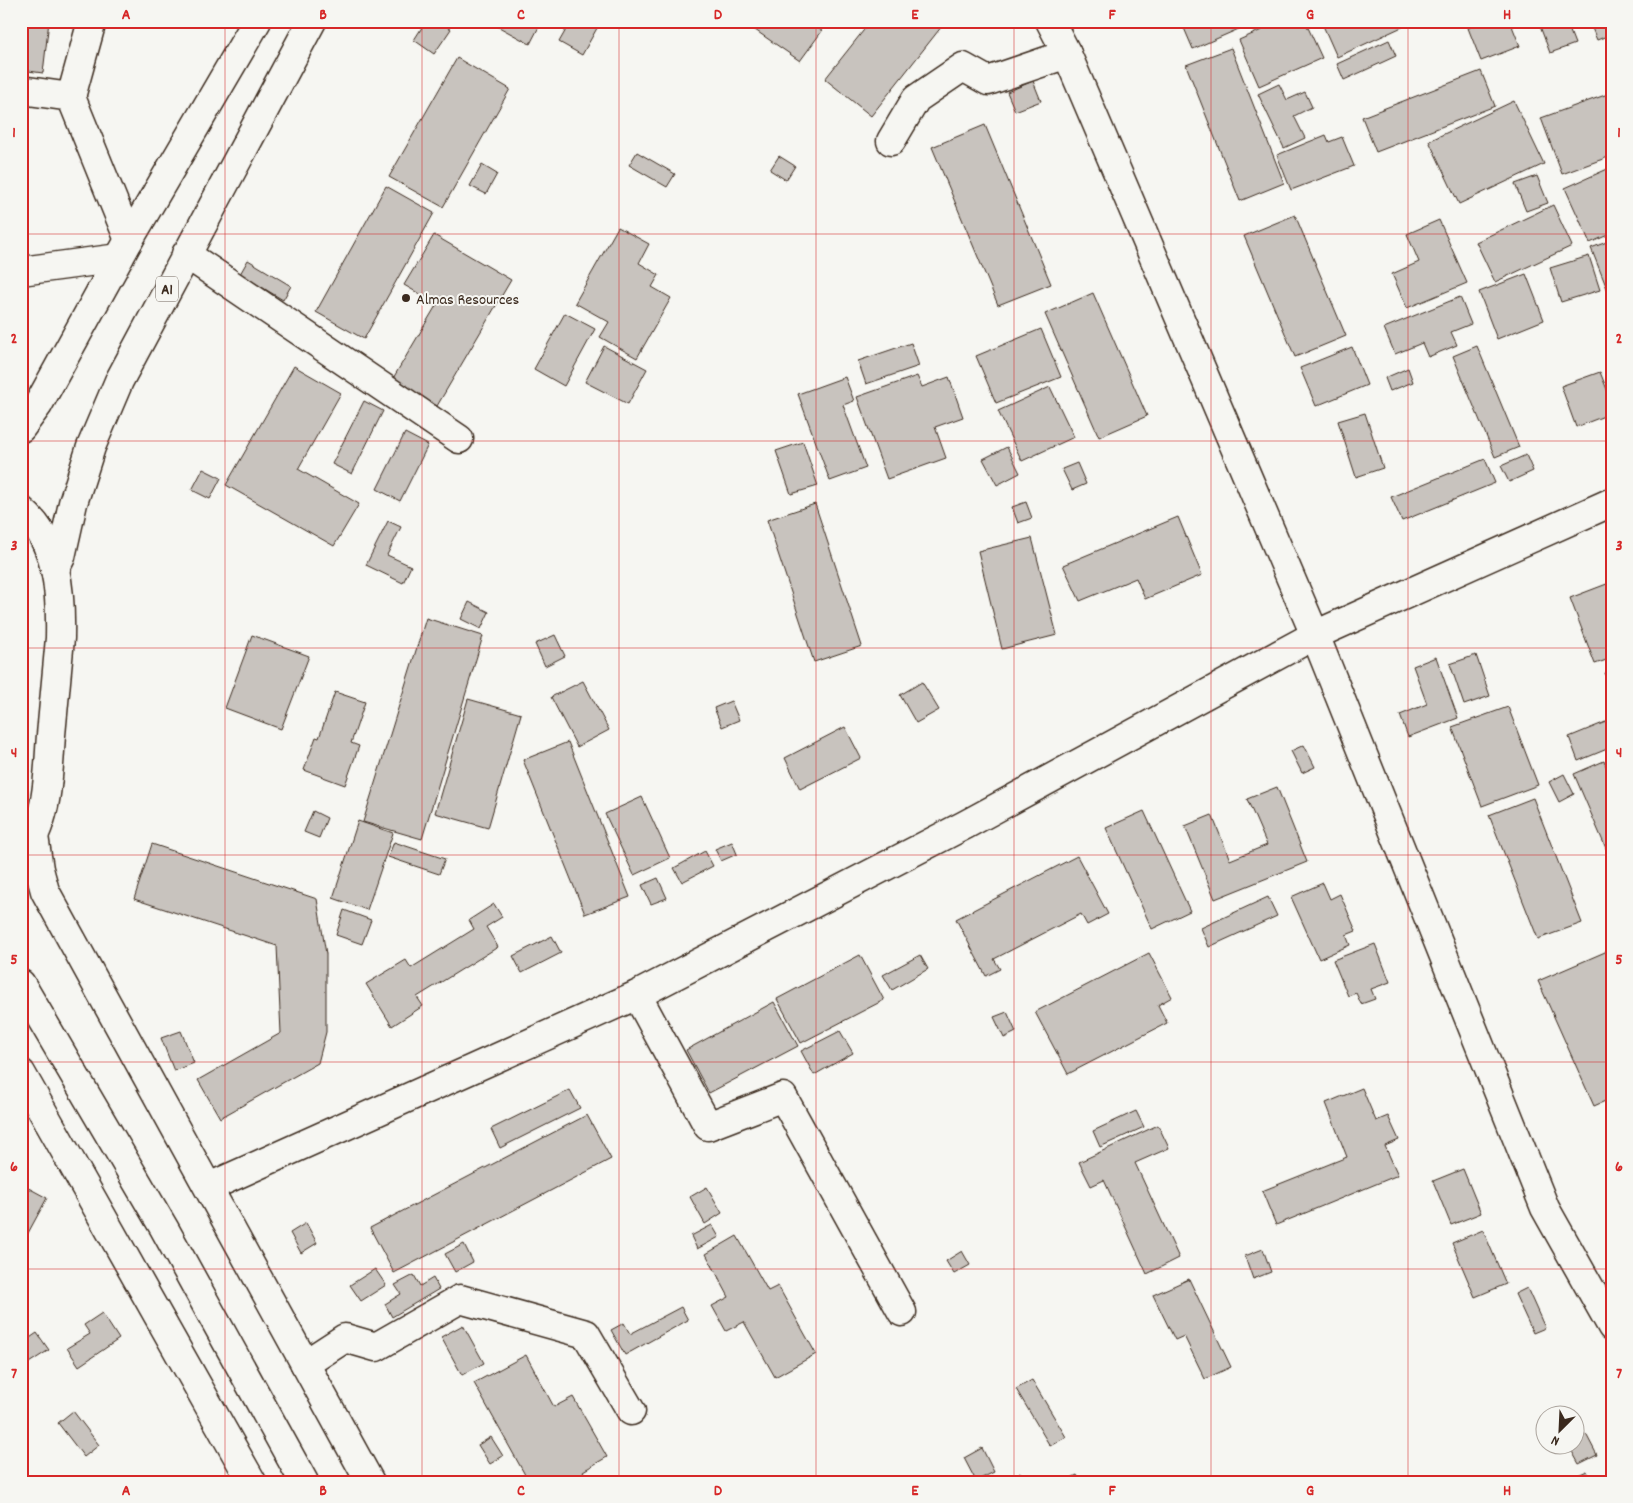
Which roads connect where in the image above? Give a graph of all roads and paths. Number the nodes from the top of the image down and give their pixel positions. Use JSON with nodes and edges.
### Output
{"nodes":[{"id":1,"x":92,"y":21,"type":"edge"},
{"id":2,"x":257,"y":21,"type":"edge"},
{"id":3,"x":312,"y":21,"type":"edge"},
{"id":4,"x":1050,"y":21,"type":"edge"},
{"id":5,"x":1067,"y":54,"type":"junction"},
{"id":6,"x":21,"y":90,"type":"edge"},
{"id":7,"x":71,"y":96,"type":"junction"},
{"id":8,"x":891,"y":141,"type":"dead end"},
{"id":9,"x":124,"y":249,"type":"junction"},
{"id":10,"x":186,"y":254,"type":"junction"},
{"id":11,"x":21,"y":271,"type":"edge"},
{"id":12,"x":21,"y":428,"type":"edge"},
{"id":13,"x":459,"y":439,"type":"dead end"},
{"id":14,"x":1612,"y":502,"type":"edge"},
{"id":15,"x":21,"y":510,"type":"edge"},
{"id":16,"x":55,"y":569,"type":"junction"},
{"id":17,"x":1315,"y":635,"type":"junction"},
{"id":18,"x":28,"y":846,"type":"edge"},
{"id":19,"x":21,"y":984,"type":"edge"},
{"id":20,"x":637,"y":995,"type":"junction"},
{"id":21,"x":21,"y":1073,"type":"edge"},
{"id":22,"x":208,"y":1187,"type":"junction"},
{"id":23,"x":902,"y":1312,"type":"dead end"},
{"id":24,"x":1612,"y":1327,"type":"edge"},
{"id":25,"x":305,"y":1364,"type":"junction"},
{"id":26,"x":630,"y":1412,"type":"dead end"},
{"id":27,"x":252,"y":1482,"type":"edge"},
{"id":28,"x":304,"y":1482,"type":"edge"},
{"id":29,"x":370,"y":1482,"type":"edge"}],
"edges":[{"from":1,"to":7,"type":"main road"},
{"from":2,"to":9,"type":"main road"},
{"from":3,"to":10,"type":"main road","number":"A1"},
{"from":4,"to":5,"type":"main road"},
{"from":5,"to":8,"type":"main road"},
{"from":5,"to":17,"type":"main road"},
{"from":6,"to":7,"type":"main road"},
{"from":7,"to":9,"type":"main road"},
{"from":9,"to":11,"type":"main road"},
{"from":9,"to":12,"type":"main road"},
{"from":10,"to":13,"type":"main road"},
{"from":10,"to":16,"type":"main road","number":"A1"},
{"from":14,"to":17,"type":"main road"},
{"from":15,"to":16,"type":"main road"},
{"from":16,"to":18,"type":"main road"},
{"from":17,"to":20,"type":"main road"},
{"from":17,"to":24,"type":"main road"},
{"from":18,"to":22,"type":"main road"},
{"from":19,"to":28,"type":"main road"},
{"from":20,"to":22,"type":"main road"},
{"from":20,"to":23,"type":"main road"},
{"from":21,"to":27,"type":"main road"},
{"from":22,"to":25,"type":"main road"},
{"from":25,"to":26,"type":"main road"},
{"from":25,"to":29,"type":"main road"}]}
